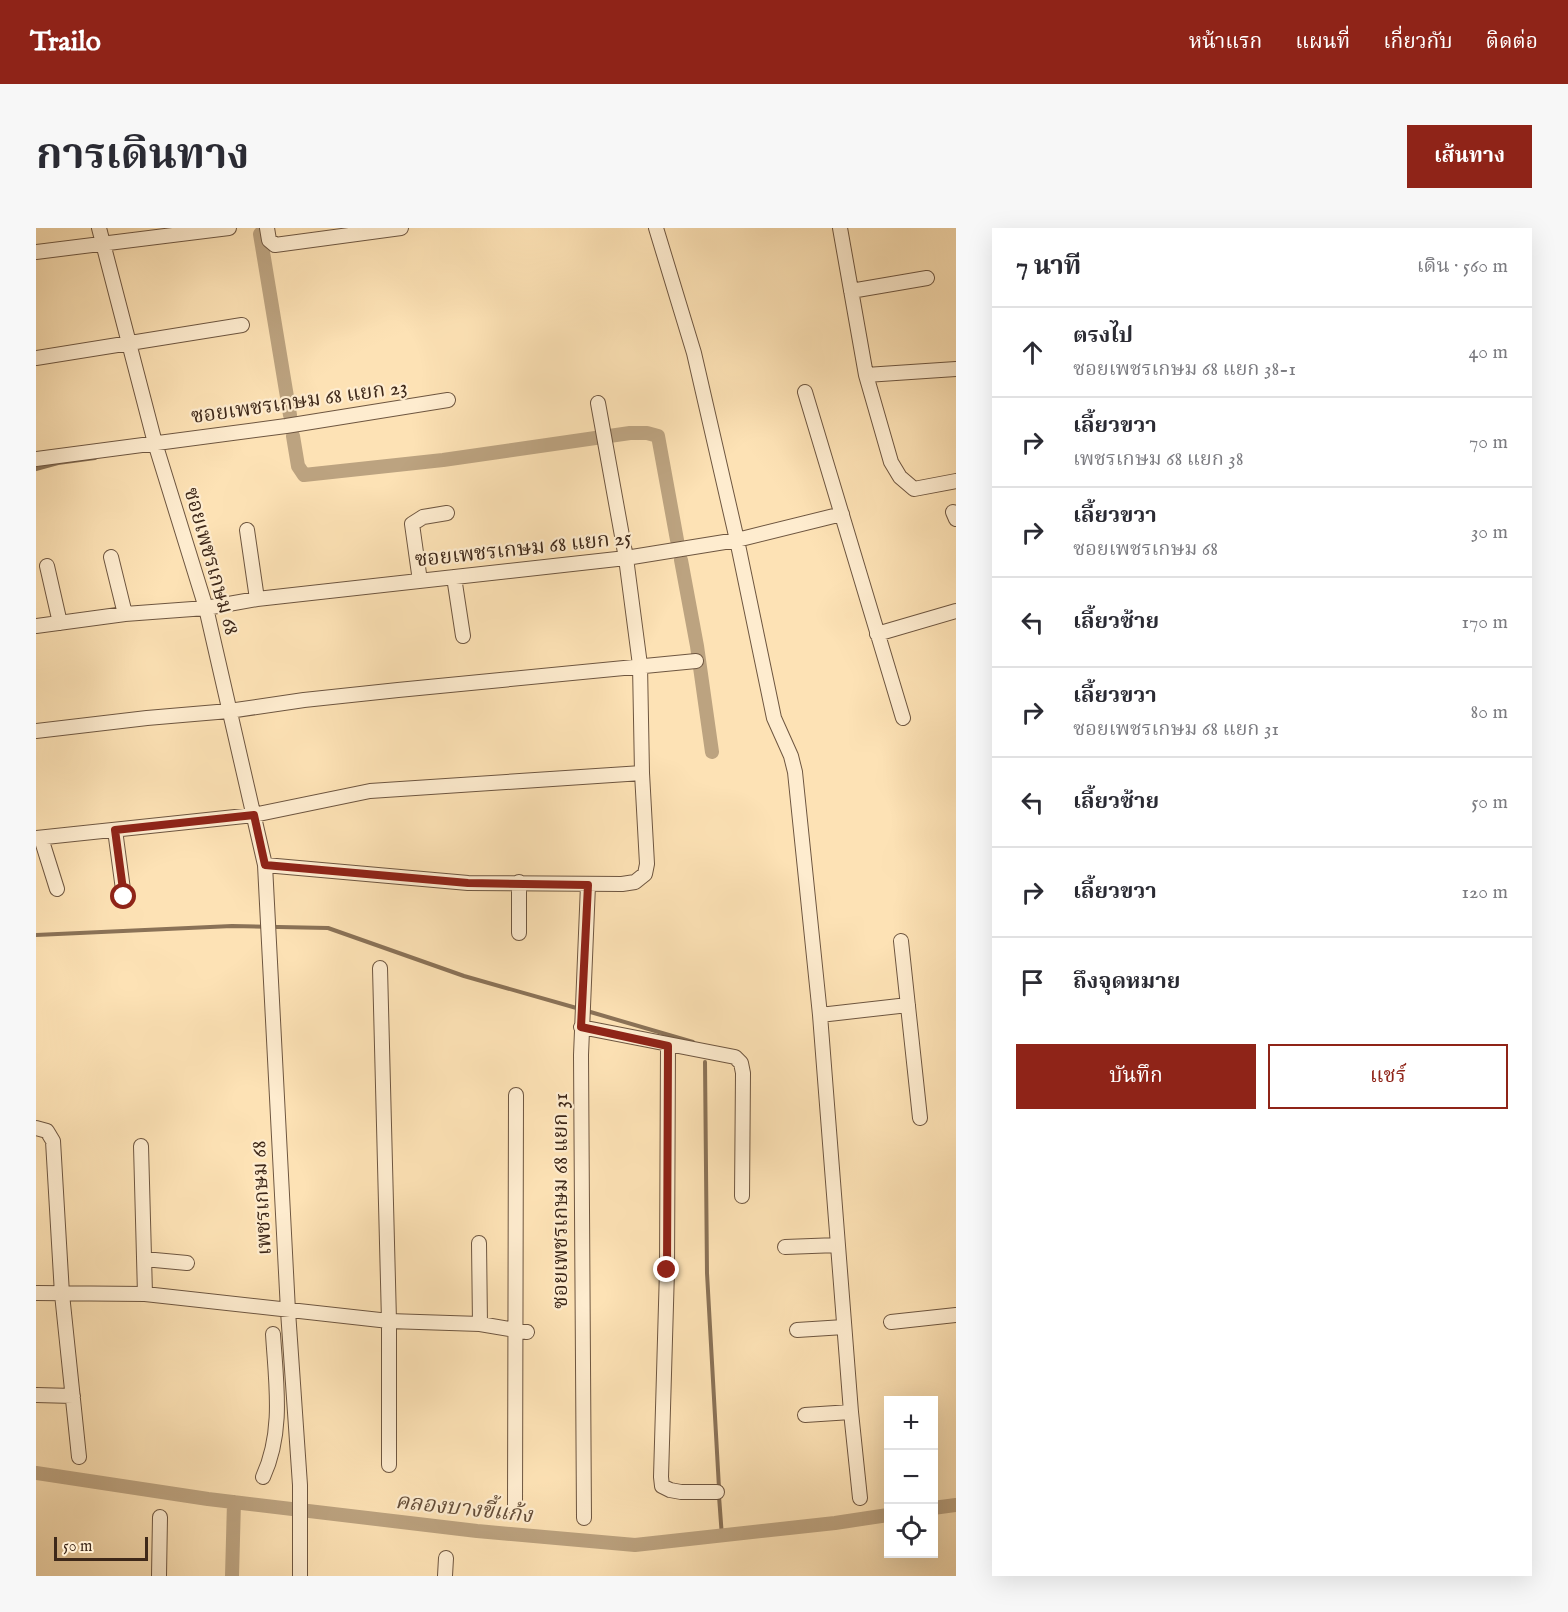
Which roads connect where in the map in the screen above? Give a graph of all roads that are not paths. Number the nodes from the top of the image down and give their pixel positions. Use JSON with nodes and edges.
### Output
{"nodes":[{"id":1,"x":99,"y":228,"type":"edge"},
{"id":2,"x":229,"y":228,"type":"edge"},
{"id":3,"x":267,"y":228,"type":"edge"},
{"id":4,"x":401,"y":228,"type":"edge"},
{"id":5,"x":656,"y":228,"type":"edge"},
{"id":6,"x":840,"y":228,"type":"edge"},
{"id":7,"x":104,"y":244,"type":"junction"},
{"id":8,"x":36,"y":252,"type":"edge"},
{"id":9,"x":927,"y":278,"type":"dead end"},
{"id":10,"x":851,"y":291,"type":"junction"},
{"id":11,"x":242,"y":325,"type":"dead end"},
{"id":12,"x":128,"y":344,"type":"junction"},
{"id":13,"x":36,"y":358,"type":"edge"},
{"id":14,"x":956,"y":369,"type":"edge"},
{"id":15,"x":866,"y":375,"type":"junction"},
{"id":16,"x":805,"y":392,"type":"dead end"},
{"id":17,"x":448,"y":400,"type":"dead end"},
{"id":18,"x":598,"y":403,"type":"dead end"},
{"id":19,"x":155,"y":443,"type":"junction"},
{"id":20,"x":36,"y":459,"type":"edge"},
{"id":21,"x":956,"y":481,"type":"edge"},
{"id":22,"x":447,"y":513,"type":"dead end"},
{"id":23,"x":842,"y":514,"type":"junction"},
{"id":24,"x":247,"y":530,"type":"dead end"},
{"id":25,"x":737,"y":540,"type":"junction"},
{"id":26,"x":111,"y":557,"type":"dead end"},
{"id":27,"x":626,"y":558,"type":"junction"},
{"id":28,"x":47,"y":566,"type":"dead end"},
{"id":29,"x":454,"y":577,"type":"junction"},
{"id":30,"x":420,"y":581,"type":"junction"},
{"id":31,"x":257,"y":599,"type":"junction"},
{"id":32,"x":206,"y":608,"type":"junction"},
{"id":33,"x":956,"y":611,"type":"edge"},
{"id":34,"x":125,"y":614,"type":"junction"},
{"id":35,"x":60,"y":623,"type":"junction"},
{"id":36,"x":36,"y":626,"type":"edge"},
{"id":37,"x":877,"y":634,"type":"junction"},
{"id":38,"x":463,"y":636,"type":"dead end"},
{"id":39,"x":696,"y":661,"type":"dead end"},
{"id":40,"x":640,"y":665,"type":"junction"},
{"id":41,"x":229,"y":711,"type":"junction"},
{"id":42,"x":903,"y":718,"type":"dead end"},
{"id":43,"x":36,"y":731,"type":"edge"},
{"id":44,"x":642,"y":773,"type":"junction"},
{"id":45,"x":254,"y":815,"type":"junction"},
{"id":46,"x":115,"y":830,"type":"junction"},
{"id":47,"x":38,"y":838,"type":"edge"},
{"id":48,"x":265,"y":865,"type":"junction"},
{"id":49,"x":519,"y":882,"type":"junction"},
{"id":50,"x":588,"y":885,"type":"junction"},
{"id":51,"x":57,"y":889,"type":"dead end"},
{"id":52,"x":124,"y":897,"type":"dead end"},
{"id":53,"x":267,"y":910,"type":"joint"},
{"id":54,"x":519,"y":933,"type":"dead end"},
{"id":55,"x":901,"y":941,"type":"dead end"},
{"id":56,"x":381,"y":968,"type":"dead end"},
{"id":57,"x":908,"y":1005,"type":"junction"},
{"id":58,"x":820,"y":1015,"type":"junction"},
{"id":59,"x":581,"y":1027,"type":"junction"},
{"id":60,"x":668,"y":1046,"type":"junction"},
{"id":61,"x":516,"y":1095,"type":"dead end"},
{"id":62,"x":920,"y":1119,"type":"dead end"},
{"id":63,"x":36,"y":1128,"type":"edge"},
{"id":64,"x":141,"y":1146,"type":"dead end"},
{"id":65,"x":742,"y":1196,"type":"dead end"},
{"id":66,"x":479,"y":1243,"type":"dead end"},
{"id":67,"x":838,"y":1245,"type":"junction"},
{"id":68,"x":785,"y":1247,"type":"dead end"},
{"id":69,"x":144,"y":1259,"type":"junction"},
{"id":70,"x":187,"y":1263,"type":"dead end"},
{"id":71,"x":36,"y":1293,"type":"edge"},
{"id":72,"x":62,"y":1294,"type":"junction"},
{"id":73,"x":145,"y":1294,"type":"junction"},
{"id":74,"x":288,"y":1311,"type":"junction"},
{"id":75,"x":956,"y":1315,"type":"edge"},
{"id":76,"x":389,"y":1322,"type":"junction"},
{"id":77,"x":891,"y":1322,"type":"dead end"},
{"id":78,"x":480,"y":1324,"type":"junction"},
{"id":79,"x":844,"y":1327,"type":"junction"},
{"id":80,"x":797,"y":1330,"type":"dead end"},
{"id":81,"x":521,"y":1332,"type":"junction"},
{"id":82,"x":273,"y":1334,"type":"dead end"},
{"id":83,"x":36,"y":1395,"type":"edge"},
{"id":84,"x":73,"y":1396,"type":"junction"},
{"id":85,"x":851,"y":1412,"type":"junction"},
{"id":86,"x":278,"y":1415,"type":"junction"},
{"id":87,"x":805,"y":1415,"type":"dead end"},
{"id":88,"x":295,"y":1416,"type":"junction"},
{"id":89,"x":79,"y":1457,"type":"dead end"},
{"id":90,"x":389,"y":1465,"type":"dead end"},
{"id":91,"x":263,"y":1477,"type":"dead end"},
{"id":92,"x":717,"y":1492,"type":"dead end"},
{"id":93,"x":860,"y":1498,"type":"dead end"},
{"id":94,"x":515,"y":1508,"type":"dead end"},
{"id":95,"x":160,"y":1517,"type":"dead end"},
{"id":96,"x":584,"y":1518,"type":"dead end"},
{"id":97,"x":446,"y":1558,"type":"dead end"},
{"id":98,"x":159,"y":1576,"type":"edge"},
{"id":99,"x":300,"y":1576,"type":"edge"},
{"id":100,"x":445,"y":1576,"type":"edge"}],
"edges":[{"from":1,"to":7,"type":"street","name":"ซอยเพชรเกษม 68"},
{"from":2,"to":7,"type":"street"},
{"from":3,"to":4,"type":"street"},
{"from":5,"to":25,"type":"street"},
{"from":6,"to":10,"type":"street"},
{"from":7,"to":8,"type":"street"},
{"from":7,"to":12,"type":"street","name":"ซอยเพชรเกษม 68"},
{"from":9,"to":10,"type":"street"},
{"from":10,"to":15,"type":"street"},
{"from":11,"to":12,"type":"street"},
{"from":12,"to":13,"type":"street"},
{"from":12,"to":19,"type":"street","name":"ซอยเพชรเกษม 68"},
{"from":14,"to":15,"type":"street"},
{"from":15,"to":21,"type":"street"},
{"from":16,"to":23,"type":"street"},
{"from":17,"to":19,"type":"street","name":"ซอยเพชรเกษม 68 แยก 23"},
{"from":18,"to":27,"type":"street"},
{"from":19,"to":20,"type":"street","name":"ซอยเพชรเกษม 68 แยก 23"},
{"from":19,"to":32,"type":"street","name":"ซอยเพชรเกษม 68"},
{"from":22,"to":30,"type":"street"},
{"from":23,"to":25,"type":"street","name":"ซอยเพชรเกษม 68 แยก 25"},
{"from":23,"to":37,"type":"street"},
{"from":24,"to":31,"type":"street"},
{"from":25,"to":27,"type":"street","name":"ซอยเพชรเกษม 68 แยก 25"},
{"from":25,"to":58,"type":"street"},
{"from":26,"to":34,"type":"street"},
{"from":27,"to":29,"type":"street","name":"ซอยเพชรเกษม 68 แยก 25"},
{"from":27,"to":40,"type":"street"},
{"from":28,"to":35,"type":"street"},
{"from":29,"to":30,"type":"street","name":"ซอยเพชรเกษม 68 แยก 25"},
{"from":29,"to":38,"type":"street"},
{"from":30,"to":31,"type":"street","name":"ซอยเพชรเกษม 68 แยก 25"},
{"from":31,"to":32,"type":"street","name":"ซอยเพชรเกษม 68 แยก 25"},
{"from":32,"to":34,"type":"street","name":"ซอยเพชรเกษม 68 แยก 25"},
{"from":32,"to":41,"type":"street","name":"ซอยเพชรเกษม 68"},
{"from":33,"to":37,"type":"street"},
{"from":34,"to":35,"type":"street","name":"ซอยเพชรเกษม 68 แยก 25"},
{"from":35,"to":36,"type":"street","name":"ซอยเพชรเกษม 68 แยก 25"},
{"from":37,"to":42,"type":"street"},
{"from":39,"to":40,"type":"street"},
{"from":40,"to":41,"type":"street"},
{"from":40,"to":44,"type":"street"},
{"from":41,"to":43,"type":"street"},
{"from":41,"to":45,"type":"street","name":"ซอยเพชรเกษม 68"},
{"from":44,"to":45,"type":"street"},
{"from":44,"to":50,"type":"street"},
{"from":45,"to":46,"type":"street"},
{"from":45,"to":48,"type":"street","name":"ซอยเพชรเกษม 68"},
{"from":46,"to":47,"type":"street"},
{"from":46,"to":52,"type":"street"},
{"from":47,"to":51,"type":"street"},
{"from":48,"to":49,"type":"street"},
{"from":48,"to":53,"type":"street","name":"ซอยเพชรเกษม 68"},
{"from":49,"to":50,"type":"street"},
{"from":49,"to":54,"type":"street"},
{"from":50,"to":59,"type":"street","name":"ซอยเพชรเกษม 68 แยก 31"},
{"from":53,"to":74,"type":"street","name":"เพชรเกษม 68"},
{"from":55,"to":57,"type":"street"},
{"from":56,"to":76,"type":"street"},
{"from":57,"to":58,"type":"street"},
{"from":57,"to":62,"type":"street"},
{"from":58,"to":67,"type":"street"},
{"from":59,"to":60,"type":"street"},
{"from":59,"to":96,"type":"street","name":"ซอยเพชรเกษม 68 แยก 31"},
{"from":60,"to":65,"type":"street"},
{"from":60,"to":92,"type":"street"},
{"from":61,"to":81,"type":"street"},
{"from":63,"to":72,"type":"street"},
{"from":64,"to":69,"type":"street"},
{"from":66,"to":78,"type":"street"},
{"from":67,"to":68,"type":"street"},
{"from":67,"to":79,"type":"street"},
{"from":69,"to":70,"type":"street"},
{"from":69,"to":73,"type":"street"},
{"from":71,"to":72,"type":"street"},
{"from":72,"to":73,"type":"street"},
{"from":72,"to":84,"type":"street"},
{"from":73,"to":74,"type":"street"},
{"from":74,"to":76,"type":"street"},
{"from":74,"to":88,"type":"street","name":"เพชรเกษม 68"},
{"from":75,"to":77,"type":"street"},
{"from":76,"to":78,"type":"street"},
{"from":76,"to":90,"type":"street"},
{"from":78,"to":81,"type":"street"},
{"from":79,"to":80,"type":"street"},
{"from":79,"to":85,"type":"street"},
{"from":81,"to":94,"type":"street"},
{"from":82,"to":86,"type":"street"},
{"from":83,"to":84,"type":"street"},
{"from":84,"to":89,"type":"street"},
{"from":85,"to":87,"type":"street"},
{"from":85,"to":93,"type":"street"},
{"from":86,"to":88,"type":"street"},
{"from":86,"to":91,"type":"street"},
{"from":88,"to":99,"type":"street","name":"เพชรเกษม 68"},
{"from":95,"to":98,"type":"street"},
{"from":97,"to":100,"type":"street"}]}
